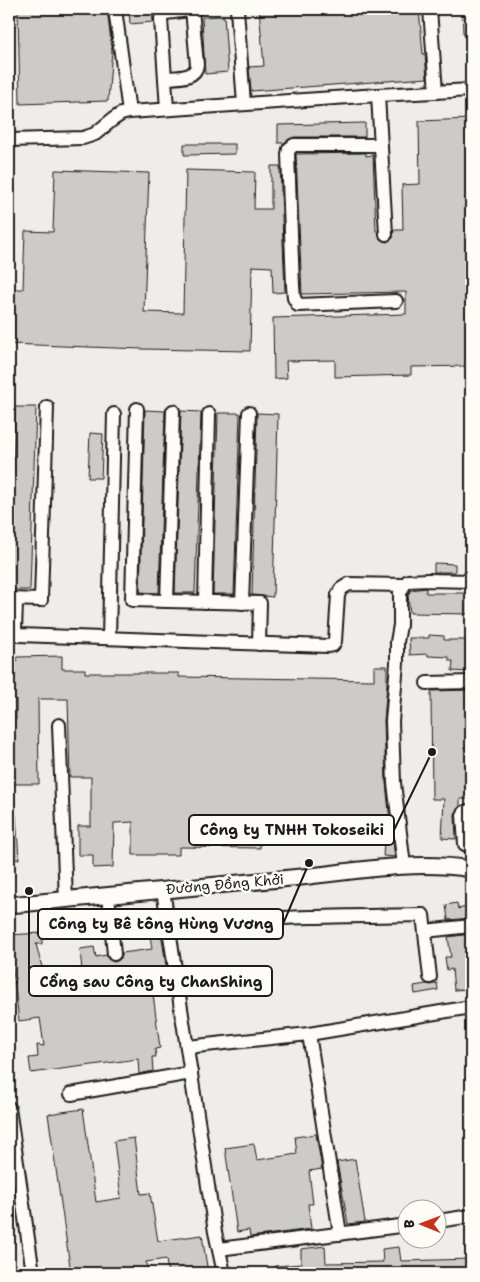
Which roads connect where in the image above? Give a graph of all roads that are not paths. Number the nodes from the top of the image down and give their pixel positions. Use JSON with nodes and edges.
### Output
{"nodes":[{"id":1,"x":115,"y":9,"type":"edge"},
{"id":2,"x":192,"y":9,"type":"edge"},
{"id":3,"x":196,"y":9,"type":"edge"},
{"id":4,"x":237,"y":9,"type":"edge"},
{"id":5,"x":430,"y":9,"type":"edge"},
{"id":6,"x":165,"y":78,"type":"junction"},
{"id":7,"x":471,"y":90,"type":"edge"},
{"id":8,"x":436,"y":92,"type":"junction"},
{"id":9,"x":378,"y":95,"type":"junction"},
{"id":10,"x":244,"y":104,"type":"junction"},
{"id":11,"x":168,"y":109,"type":"junction"},
{"id":12,"x":129,"y":112,"type":"junction"},
{"id":13,"x":9,"y":140,"type":"edge"},
{"id":14,"x":381,"y":145,"type":"junction"},
{"id":15,"x":386,"y":234,"type":"dead end"},
{"id":16,"x":396,"y":301,"type":"dead end"},
{"id":17,"x":46,"y":407,"type":"dead end"},
{"id":18,"x":137,"y":409,"type":"dead end"},
{"id":19,"x":173,"y":411,"type":"dead end"},
{"id":20,"x":249,"y":413,"type":"dead end"},
{"id":21,"x":114,"y":414,"type":"dead end"},
{"id":22,"x":209,"y":414,"type":"dead end"},
{"id":23,"x":471,"y":581,"type":"edge"},
{"id":24,"x":404,"y":585,"type":"junction"},
{"id":25,"x":10,"y":599,"type":"edge"},
{"id":26,"x":167,"y":601,"type":"junction"},
{"id":27,"x":205,"y":602,"type":"junction"},
{"id":28,"x":242,"y":603,"type":"junction"},
{"id":29,"x":109,"y":638,"type":"junction"},
{"id":30,"x":259,"y":644,"type":"junction"},
{"id":31,"x":471,"y":682,"type":"edge"},
{"id":32,"x":427,"y":683,"type":"dead end"},
{"id":33,"x":59,"y":725,"type":"dead end"},
{"id":34,"x":471,"y":810,"type":"edge"},
{"id":35,"x":471,"y":847,"type":"edge"},
{"id":36,"x":404,"y":866,"type":"junction"},
{"id":37,"x":471,"y":869,"type":"edge"},
{"id":38,"x":163,"y":890,"type":"junction"},
{"id":39,"x":108,"y":896,"type":"junction"},
{"id":40,"x":66,"y":900,"type":"junction"},
{"id":41,"x":9,"y":905,"type":"edge"},
{"id":42,"x":471,"y":926,"type":"edge"},
{"id":43,"x":425,"y":931,"type":"junction"},
{"id":44,"x":170,"y":932,"type":"junction"},
{"id":45,"x":114,"y":954,"type":"dead end"},
{"id":46,"x":430,"y":977,"type":"dead end"},
{"id":47,"x":469,"y":1011,"type":"edge"},
{"id":48,"x":309,"y":1034,"type":"junction"},
{"id":49,"x":187,"y":1047,"type":"junction"},
{"id":50,"x":191,"y":1073,"type":"junction"},
{"id":51,"x":71,"y":1094,"type":"dead end"},
{"id":52,"x":9,"y":1108,"type":"edge"},
{"id":53,"x":471,"y":1216,"type":"edge"},
{"id":54,"x":448,"y":1219,"type":"edge"},
{"id":55,"x":398,"y":1226,"type":"edge"},
{"id":56,"x":340,"y":1234,"type":"junction"},
{"id":57,"x":219,"y":1249,"type":"junction"},
{"id":58,"x":33,"y":1273,"type":"edge"},
{"id":59,"x":224,"y":1273,"type":"edge"}],
"edges":[{"from":1,"to":12,"type":"street"},
{"from":2,"to":3,"type":"street"},
{"from":2,"to":6,"type":"street"},
{"from":2,"to":6,"type":"street"},
{"from":4,"to":10,"type":"street"},
{"from":5,"to":8,"type":"street"},
{"from":6,"to":11,"type":"street"},
{"from":7,"to":8,"type":"street"},
{"from":8,"to":9,"type":"street"},
{"from":9,"to":10,"type":"street"},
{"from":9,"to":14,"type":"street"},
{"from":10,"to":11,"type":"street"},
{"from":11,"to":12,"type":"street"},
{"from":12,"to":13,"type":"street"},
{"from":14,"to":15,"type":"street"},
{"from":14,"to":16,"type":"street"},
{"from":17,"to":25,"type":"street"},
{"from":18,"to":26,"type":"street"},
{"from":19,"to":26,"type":"street"},
{"from":20,"to":28,"type":"street"},
{"from":21,"to":29,"type":"street"},
{"from":22,"to":27,"type":"street"},
{"from":23,"to":24,"type":"street"},
{"from":24,"to":30,"type":"street"},
{"from":24,"to":36,"type":"street"},
{"from":25,"to":29,"type":"street"},
{"from":26,"to":27,"type":"street"},
{"from":27,"to":28,"type":"street"},
{"from":28,"to":30,"type":"street"},
{"from":29,"to":30,"type":"street"},
{"from":31,"to":32,"type":"street"},
{"from":33,"to":40,"type":"street"},
{"from":34,"to":35,"type":"street"},
{"from":36,"to":37,"type":"main road","name":"Đường Đồng Khởi"},
{"from":36,"to":38,"type":"main road","name":"Đường Đồng Khởi"},
{"from":38,"to":39,"type":"main road","name":"Đường Đồng Khởi"},
{"from":38,"to":44,"type":"street"},
{"from":39,"to":40,"type":"main road","name":"Đường Đồng Khởi"},
{"from":39,"to":45,"type":"street"},
{"from":40,"to":41,"type":"main road","name":"Đường Đồng Khởi"},
{"from":42,"to":43,"type":"street"},
{"from":43,"to":44,"type":"street"},
{"from":43,"to":46,"type":"street"},
{"from":44,"to":49,"type":"street"},
{"from":47,"to":48,"type":"street"},
{"from":48,"to":49,"type":"street"},
{"from":48,"to":56,"type":"street"},
{"from":49,"to":50,"type":"street"},
{"from":50,"to":51,"type":"street"},
{"from":50,"to":57,"type":"street"},
{"from":52,"to":58,"type":"street"},
{"from":53,"to":54,"type":"street"},
{"from":55,"to":56,"type":"street"},
{"from":56,"to":57,"type":"street"},
{"from":57,"to":59,"type":"street"}]}
